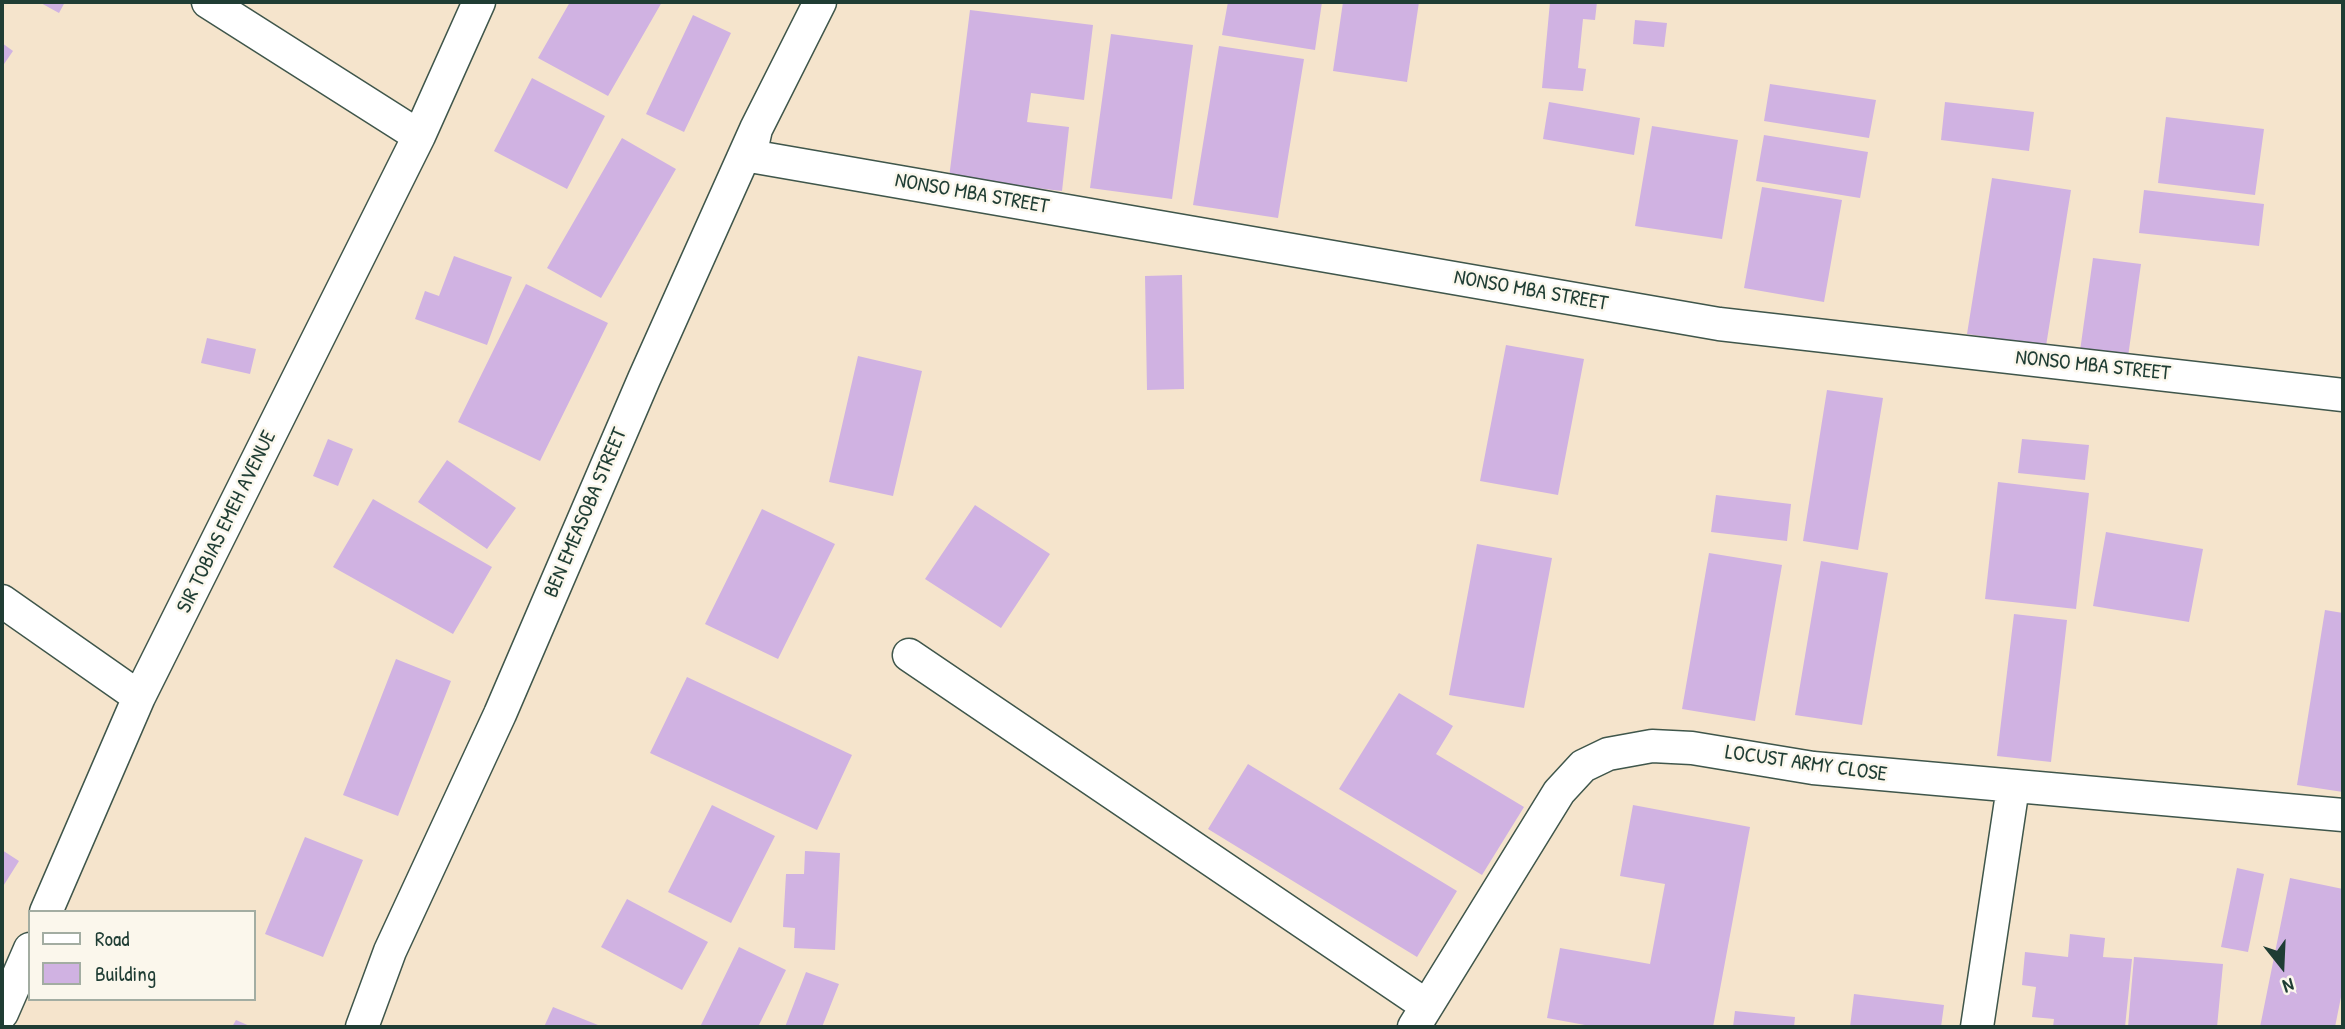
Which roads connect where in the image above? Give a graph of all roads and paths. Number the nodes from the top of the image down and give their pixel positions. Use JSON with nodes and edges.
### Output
{"nodes":[{"id":1,"x":208,"y":2,"type":"edge"},
{"id":2,"x":479,"y":2,"type":"edge"},
{"id":3,"x":820,"y":2,"type":"edge"},
{"id":4,"x":756,"y":129,"type":"junction"},
{"id":5,"x":419,"y":136,"type":"junction"},
{"id":6,"x":2343,"y":395,"type":"edge"},
{"id":7,"x":2,"y":601,"type":"edge"},
{"id":8,"x":909,"y":655,"type":"dead end"},
{"id":9,"x":139,"y":697,"type":"junction"},
{"id":10,"x":2012,"y":787,"type":"junction"},
{"id":11,"x":2343,"y":815,"type":"edge"},
{"id":12,"x":47,"y":910,"type":"edge"},
{"id":13,"x":28,"y":954,"type":"edge"},
{"id":14,"x":2,"y":1013,"type":"edge"},
{"id":15,"x":1420,"y":1016,"type":"edge"},
{"id":16,"x":362,"y":1027,"type":"edge"},
{"id":17,"x":1978,"y":1027,"type":"edge"}],
"edges":[{"from":1,"to":5,"type":"street"},
{"from":2,"to":5,"type":"street","name":"SIR TOBIAS EMEH AVENUE"},
{"from":3,"to":4,"type":"street","name":"BEN EMEASOBA STREET"},
{"from":4,"to":6,"type":"street","name":"NONSO MBA STREET"},
{"from":4,"to":16,"type":"street","name":"BEN EMEASOBA STREET"},
{"from":5,"to":9,"type":"street","name":"SIR TOBIAS EMEH AVENUE"},
{"from":7,"to":9,"type":"street"},
{"from":8,"to":15,"type":"street"},
{"from":9,"to":12,"type":"street","name":"SIR TOBIAS EMEH AVENUE"},
{"from":10,"to":11,"type":"street","name":"LOCUST ARMY CLOSE"},
{"from":10,"to":15,"type":"street","name":"LOCUST ARMY CLOSE"},
{"from":10,"to":17,"type":"street"},
{"from":13,"to":14,"type":"street"}]}
